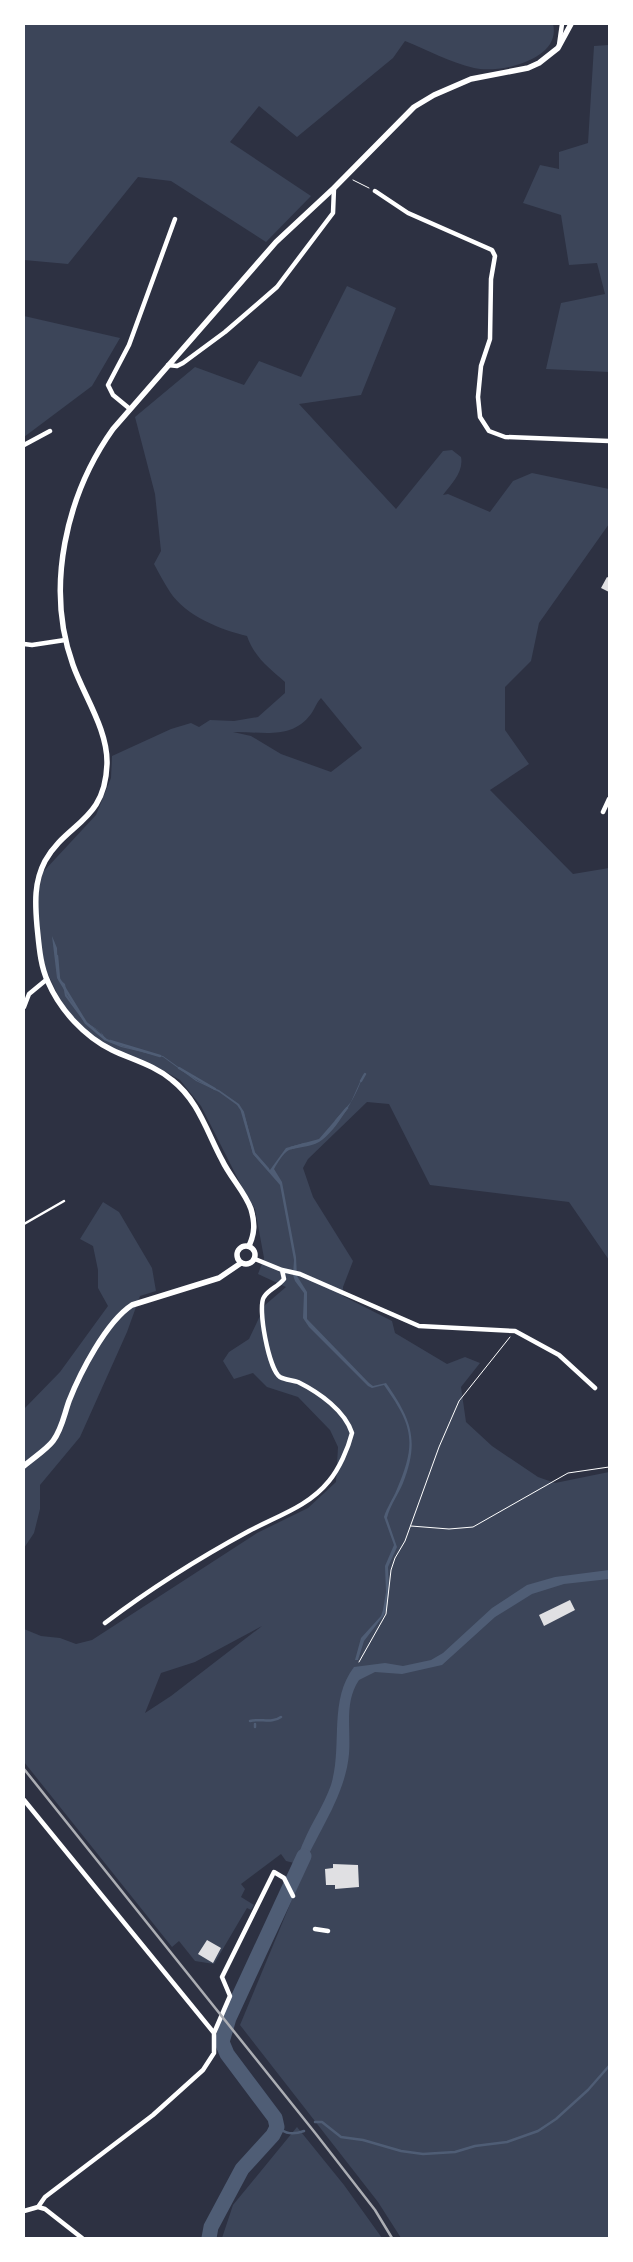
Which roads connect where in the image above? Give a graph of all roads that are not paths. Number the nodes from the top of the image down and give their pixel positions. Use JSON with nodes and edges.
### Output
{"nodes":[{"id":1,"x":562,"y":24,"type":"edge"},
{"id":2,"x":571,"y":24,"type":"edge"},
{"id":3,"x":558,"y":48,"type":"junction"},
{"id":4,"x":334,"y":188,"type":"junction"},
{"id":5,"x":374,"y":191,"type":"road end"},
{"id":6,"x":175,"y":219,"type":"dead end"},
{"id":7,"x":168,"y":365,"type":"junction"},
{"id":8,"x":130,"y":409,"type":"junction"},
{"id":9,"x":50,"y":431,"type":"dead end"},
{"id":10,"x":609,"y":441,"type":"edge"},
{"id":11,"x":24,"y":446,"type":"edge"},
{"id":12,"x":65,"y":640,"type":"junction"},
{"id":13,"x":24,"y":644,"type":"edge"},
{"id":14,"x":609,"y":799,"type":"edge"},
{"id":15,"x":603,"y":812,"type":"dead end"},
{"id":16,"x":46,"y":980,"type":"junction"},
{"id":17,"x":24,"y":1007,"type":"edge"},
{"id":18,"x":64,"y":1201,"type":"dead end"},
{"id":19,"x":24,"y":1224,"type":"edge"},
{"id":20,"x":249,"y":1246,"type":"junction"},
{"id":21,"x":255,"y":1259,"type":"junction"},
{"id":22,"x":241,"y":1262,"type":"junction"},
{"id":23,"x":282,"y":1270,"type":"junction"},
{"id":24,"x":594,"y":1388,"type":"dead end"},
{"id":25,"x":24,"y":1466,"type":"edge"},
{"id":26,"x":105,"y":1623,"type":"dead end"},
{"id":27,"x":24,"y":1800,"type":"edge"},
{"id":28,"x":293,"y":1896,"type":"dead end"},
{"id":29,"x":316,"y":1929,"type":"dead end"},
{"id":30,"x":328,"y":1931,"type":"dead end"},
{"id":31,"x":214,"y":2033,"type":"junction"},
{"id":32,"x":38,"y":2208,"type":"junction"},
{"id":33,"x":24,"y":2211,"type":"edge"},
{"id":34,"x":82,"y":2238,"type":"edge"}],
"edges":[{"from":1,"to":3,"type":"street"},
{"from":2,"to":3,"type":"street"},
{"from":3,"to":4,"type":"street"},
{"from":4,"to":7,"type":"street"},
{"from":4,"to":7,"type":"street"},
{"from":5,"to":10,"type":"street"},
{"from":6,"to":8,"type":"street"},
{"from":7,"to":8,"type":"street"},
{"from":8,"to":12,"type":"street"},
{"from":9,"to":11,"type":"street"},
{"from":12,"to":13,"type":"street"},
{"from":12,"to":16,"type":"street"},
{"from":14,"to":15,"type":"street"},
{"from":16,"to":17,"type":"street"},
{"from":16,"to":20,"type":"street"},
{"from":18,"to":19,"type":"lane"},
{"from":20,"to":21,"type":"street"},
{"from":20,"to":22,"type":"street"},
{"from":21,"to":22,"type":"street"},
{"from":21,"to":23,"type":"street"},
{"from":22,"to":25,"type":"street"},
{"from":23,"to":24,"type":"street"},
{"from":23,"to":26,"type":"street"},
{"from":27,"to":31,"type":"street"},
{"from":28,"to":31,"type":"street"},
{"from":29,"to":30,"type":"street"},
{"from":31,"to":32,"type":"street"},
{"from":32,"to":33,"type":"street"},
{"from":32,"to":34,"type":"street"}]}
